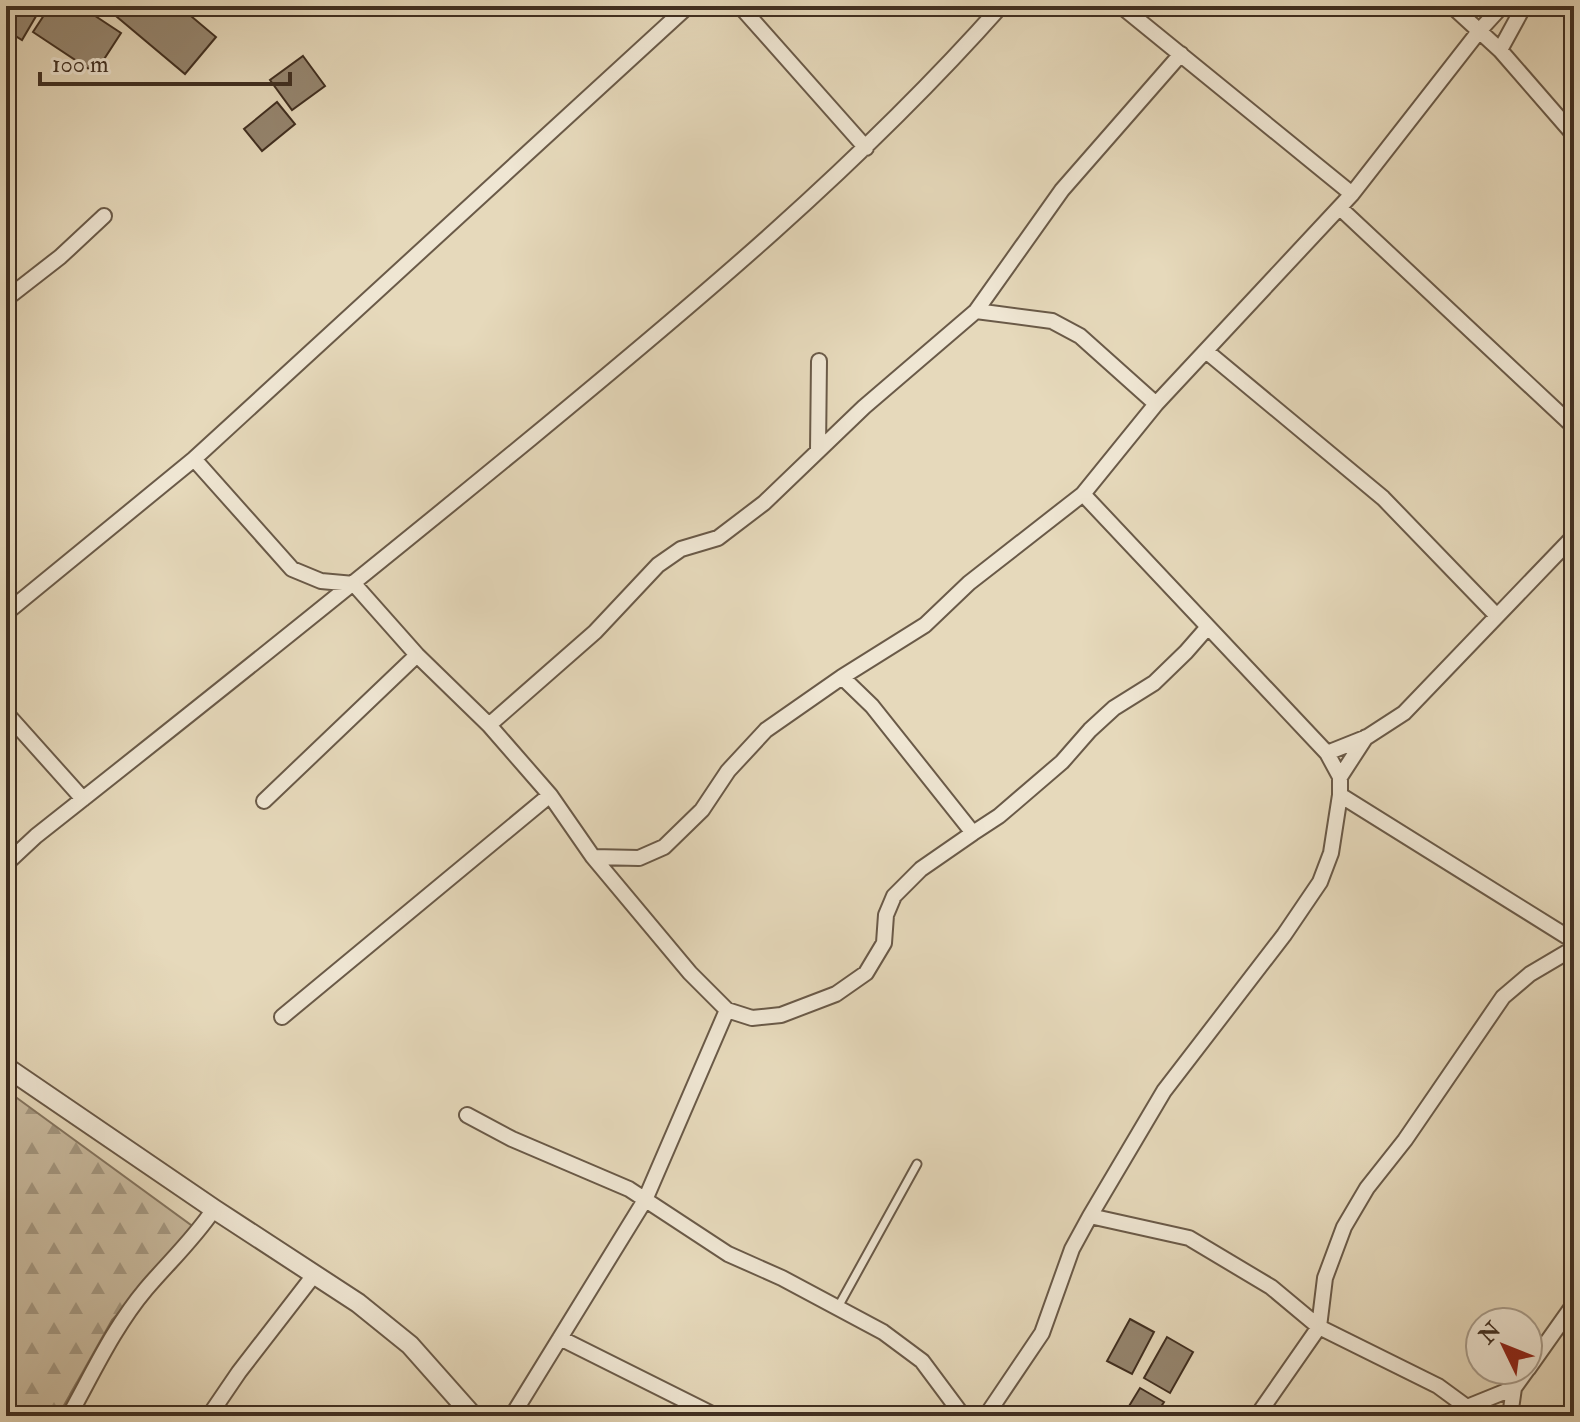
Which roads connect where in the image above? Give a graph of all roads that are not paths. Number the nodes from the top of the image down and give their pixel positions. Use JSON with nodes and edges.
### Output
{"nodes":[{"id":1,"x":688,"y":6,"type":"edge"},
{"id":2,"x":740,"y":6,"type":"edge"},
{"id":3,"x":1001,"y":6,"type":"edge"},
{"id":4,"x":1121,"y":6,"type":"edge"},
{"id":5,"x":1452,"y":6,"type":"edge"},
{"id":6,"x":1524,"y":7,"type":"edge"},
{"id":7,"x":1499,"y":10,"type":"edge"},
{"id":8,"x":1480,"y":30,"type":"junction"},
{"id":9,"x":1500,"y":50,"type":"junction"},
{"id":10,"x":1181,"y":54,"type":"junction"},
{"id":11,"x":1574,"y":135,"type":"edge"},
{"id":12,"x":866,"y":148,"type":"junction"},
{"id":13,"x":1352,"y":194,"type":"junction"},
{"id":14,"x":1340,"y":208,"type":"junction"},
{"id":15,"x":104,"y":216,"type":"dead end"},
{"id":16,"x":6,"y":299,"type":"edge"},
{"id":17,"x":976,"y":311,"type":"junction"},
{"id":18,"x":1206,"y":351,"type":"junction"},
{"id":19,"x":819,"y":361,"type":"dead end"},
{"id":20,"x":1156,"y":404,"type":"junction"},
{"id":21,"x":1574,"y":427,"type":"edge"},
{"id":22,"x":818,"y":450,"type":"junction"},
{"id":23,"x":194,"y":459,"type":"junction"},
{"id":24,"x":1083,"y":494,"type":"junction"},
{"id":25,"x":1574,"y":536,"type":"edge"},
{"id":26,"x":354,"y":584,"type":"junction"},
{"id":27,"x":6,"y":613,"type":"edge"},
{"id":28,"x":1497,"y":616,"type":"junction"},
{"id":29,"x":1207,"y":628,"type":"junction"},
{"id":30,"x":417,"y":655,"type":"junction"},
{"id":31,"x":842,"y":677,"type":"junction"},
{"id":32,"x":6,"y":713,"type":"edge"},
{"id":33,"x":489,"y":725,"type":"junction"},
{"id":34,"x":1367,"y":737,"type":"junction"},
{"id":35,"x":1327,"y":753,"type":"junction"},
{"id":36,"x":1340,"y":777,"type":"junction"},
{"id":37,"x":550,"y":795,"type":"junction"},
{"id":38,"x":1340,"y":795,"type":"junction"},
{"id":39,"x":83,"y":799,"type":"junction"},
{"id":40,"x":264,"y":801,"type":"dead end"},
{"id":41,"x":973,"y":833,"type":"junction"},
{"id":42,"x":593,"y":857,"type":"junction"},
{"id":43,"x":6,"y":864,"type":"edge"},
{"id":44,"x":1574,"y":941,"type":"edge"},
{"id":45,"x":1574,"y":948,"type":"edge"},
{"id":46,"x":727,"y":1010,"type":"junction"},
{"id":47,"x":282,"y":1017,"type":"dead end"},
{"id":48,"x":6,"y":1067,"type":"edge"},
{"id":49,"x":467,"y":1115,"type":"dead end"},
{"id":50,"x":917,"y":1164,"type":"dead end"},
{"id":51,"x":645,"y":1200,"type":"junction"},
{"id":52,"x":214,"y":1209,"type":"junction"},
{"id":53,"x":1090,"y":1216,"type":"junction"},
{"id":54,"x":314,"y":1275,"type":"junction"},
{"id":55,"x":1574,"y":1304,"type":"edge"},
{"id":56,"x":838,"y":1307,"type":"junction"},
{"id":57,"x":1319,"y":1327,"type":"junction"},
{"id":58,"x":560,"y":1338,"type":"junction"},
{"id":59,"x":1544,"y":1347,"type":"edge"},
{"id":60,"x":1514,"y":1388,"type":"joint"},
{"id":61,"x":1473,"y":1411,"type":"edge"},
{"id":62,"x":69,"y":1416,"type":"edge"},
{"id":63,"x":209,"y":1416,"type":"edge"},
{"id":64,"x":473,"y":1416,"type":"edge"},
{"id":65,"x":512,"y":1416,"type":"edge"},
{"id":66,"x":716,"y":1416,"type":"edge"},
{"id":67,"x":963,"y":1416,"type":"edge"},
{"id":68,"x":986,"y":1416,"type":"edge"},
{"id":69,"x":1257,"y":1416,"type":"edge"},
{"id":70,"x":1510,"y":1416,"type":"edge"}],
"edges":[{"from":1,"to":23,"type":"street"},
{"from":2,"to":12,"type":"street"},
{"from":3,"to":12,"type":"street"},
{"from":4,"to":10,"type":"street"},
{"from":5,"to":8,"type":"street"},
{"from":6,"to":7,"type":"street"},
{"from":6,"to":9,"type":"street"},
{"from":7,"to":8,"type":"street"},
{"from":8,"to":9,"type":"street"},
{"from":8,"to":13,"type":"street"},
{"from":9,"to":11,"type":"street"},
{"from":10,"to":13,"type":"street"},
{"from":10,"to":17,"type":"street"},
{"from":12,"to":26,"type":"street"},
{"from":13,"to":14,"type":"street"},
{"from":14,"to":18,"type":"street"},
{"from":14,"to":21,"type":"street"},
{"from":15,"to":16,"type":"street"},
{"from":17,"to":20,"type":"street"},
{"from":17,"to":22,"type":"street"},
{"from":18,"to":20,"type":"street"},
{"from":18,"to":28,"type":"street"},
{"from":19,"to":22,"type":"street"},
{"from":20,"to":24,"type":"street"},
{"from":22,"to":33,"type":"street"},
{"from":23,"to":26,"type":"street"},
{"from":23,"to":27,"type":"street"},
{"from":24,"to":29,"type":"street"},
{"from":24,"to":31,"type":"street"},
{"from":25,"to":28,"type":"street"},
{"from":26,"to":30,"type":"street"},
{"from":26,"to":39,"type":"street"},
{"from":28,"to":34,"type":"street"},
{"from":29,"to":35,"type":"street"},
{"from":29,"to":41,"type":"street"},
{"from":30,"to":33,"type":"street"},
{"from":30,"to":40,"type":"street"},
{"from":31,"to":41,"type":"street"},
{"from":31,"to":42,"type":"street"},
{"from":32,"to":39,"type":"street"},
{"from":33,"to":37,"type":"street"},
{"from":34,"to":35,"type":"street"},
{"from":34,"to":36,"type":"street"},
{"from":35,"to":36,"type":"street"},
{"from":36,"to":38,"type":"street"},
{"from":37,"to":42,"type":"street"},
{"from":37,"to":47,"type":"street"},
{"from":38,"to":44,"type":"street"},
{"from":38,"to":53,"type":"street"},
{"from":39,"to":43,"type":"street"},
{"from":41,"to":46,"type":"street"},
{"from":42,"to":46,"type":"street"},
{"from":45,"to":57,"type":"street"},
{"from":46,"to":51,"type":"street"},
{"from":48,"to":52,"type":"street"},
{"from":49,"to":51,"type":"street"},
{"from":50,"to":56,"type":"lane"},
{"from":51,"to":56,"type":"street"},
{"from":51,"to":58,"type":"street"},
{"from":52,"to":54,"type":"street"},
{"from":52,"to":62,"type":"street"},
{"from":53,"to":57,"type":"street"},
{"from":53,"to":68,"type":"street"},
{"from":54,"to":63,"type":"street"},
{"from":54,"to":64,"type":"street"},
{"from":55,"to":59,"type":"street"},
{"from":56,"to":67,"type":"street"},
{"from":57,"to":61,"type":"street"},
{"from":57,"to":69,"type":"street"},
{"from":58,"to":65,"type":"street"},
{"from":58,"to":66,"type":"street"},
{"from":60,"to":61,"type":"street"},
{"from":60,"to":70,"type":"street"}]}
